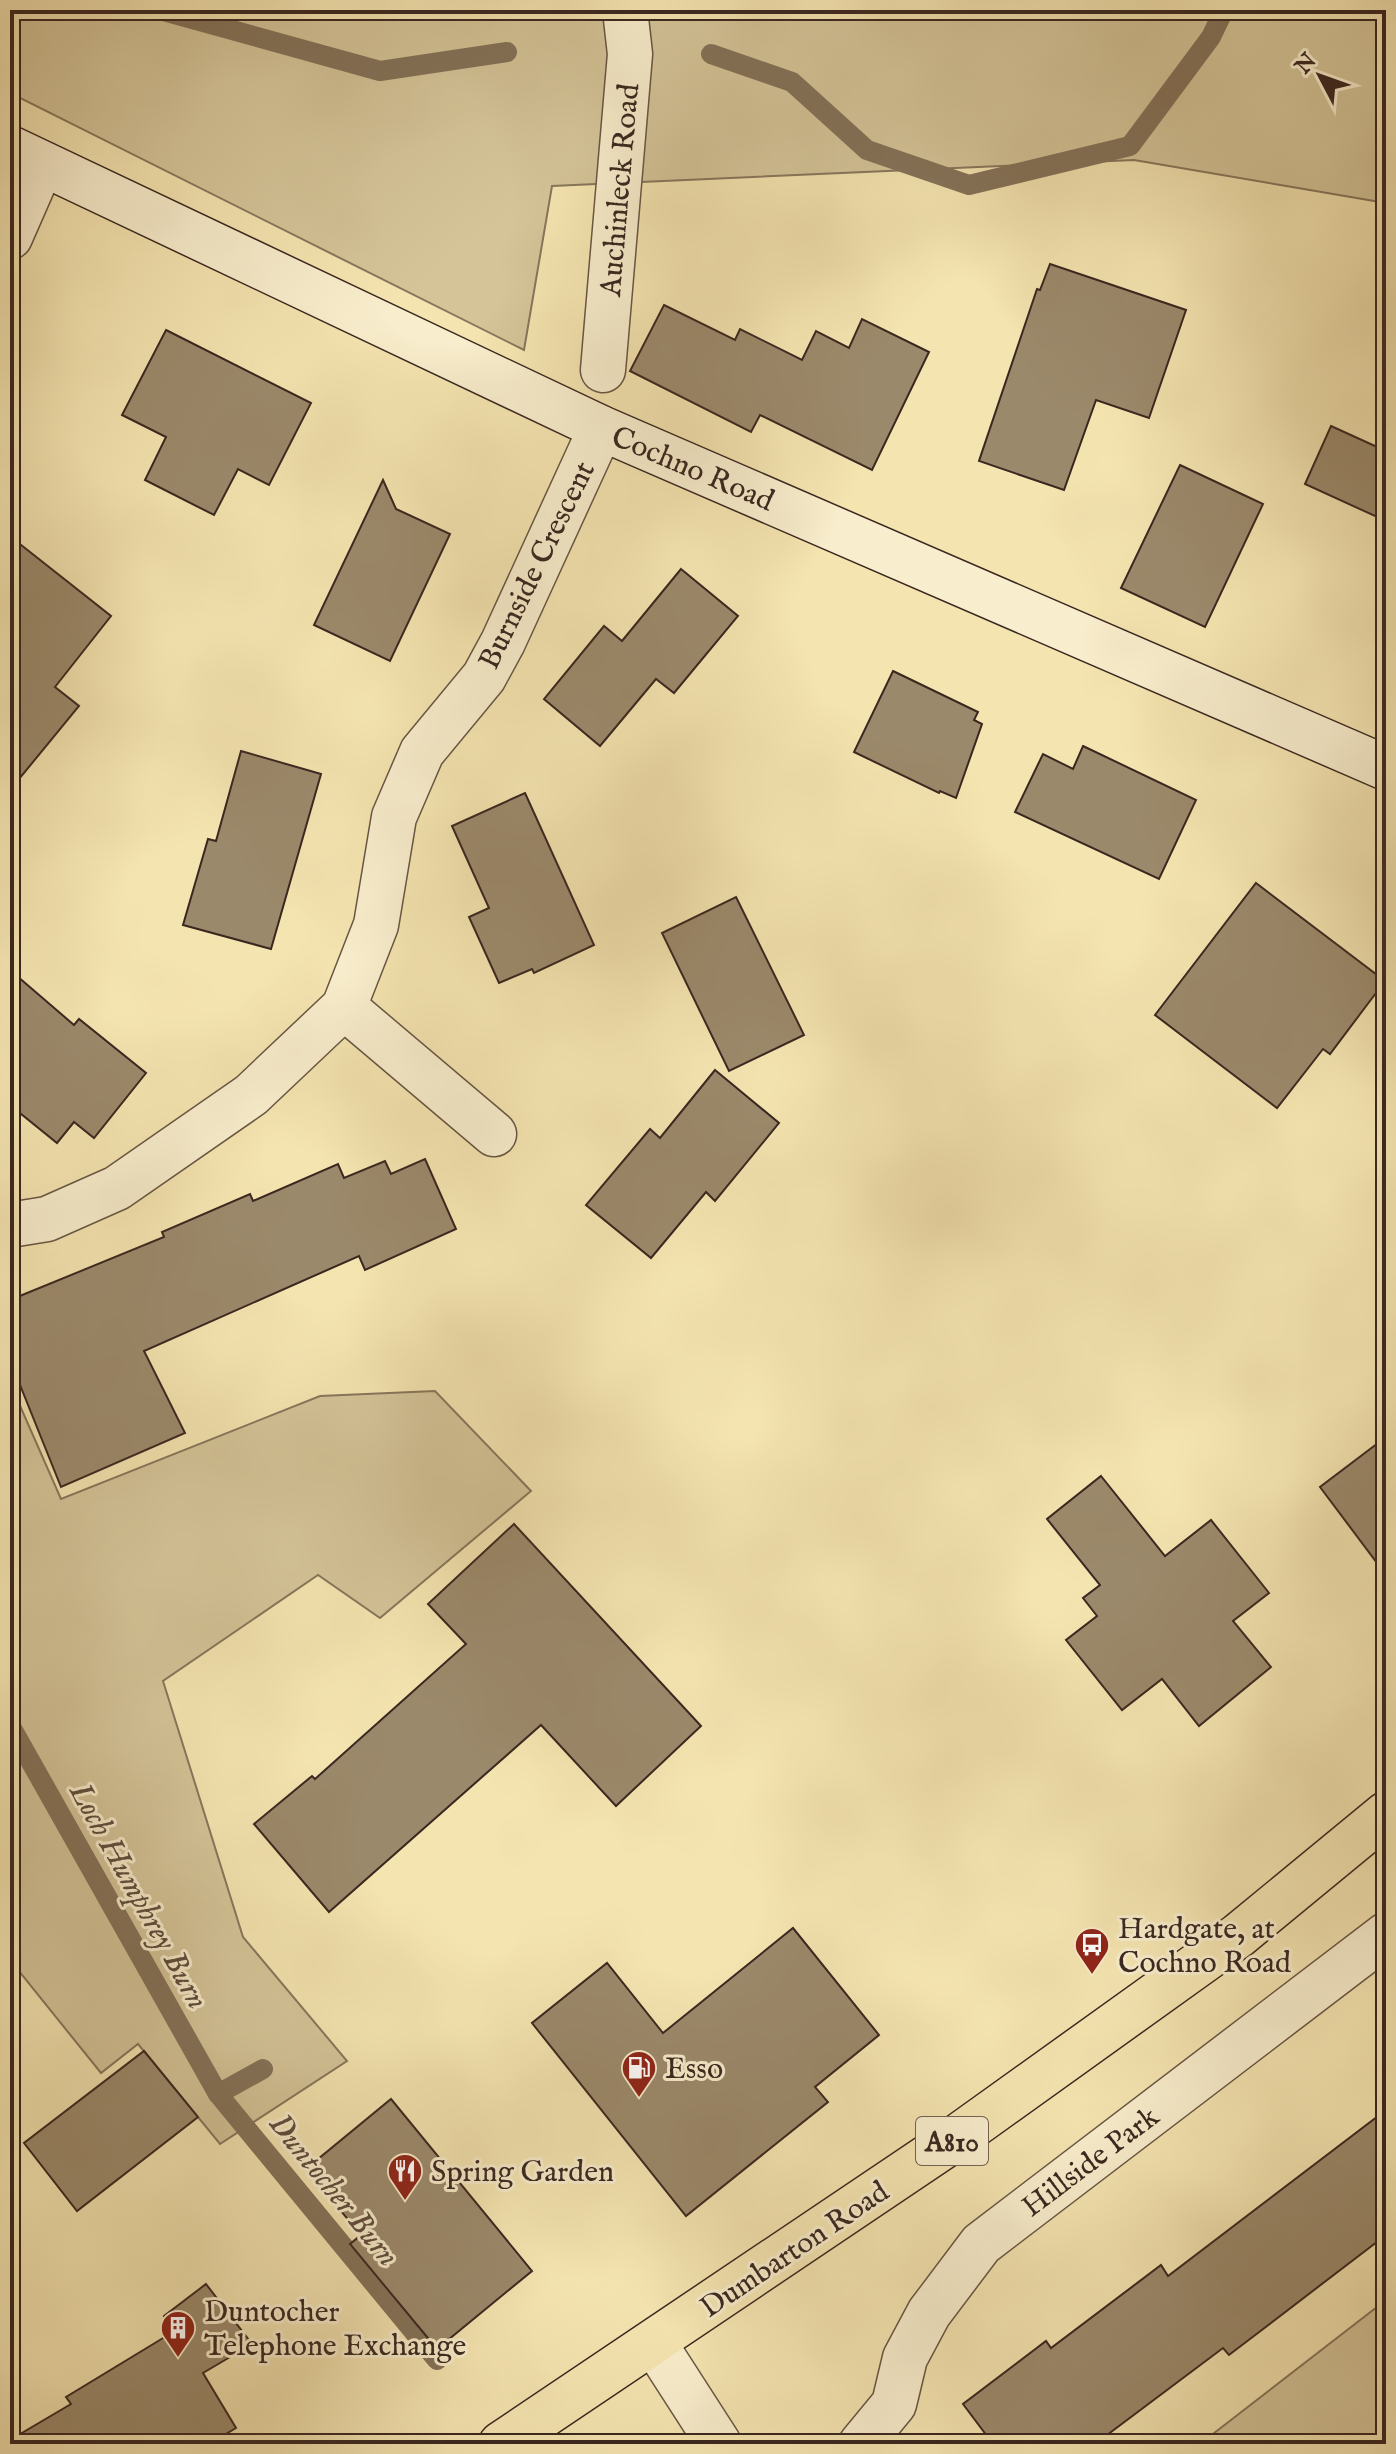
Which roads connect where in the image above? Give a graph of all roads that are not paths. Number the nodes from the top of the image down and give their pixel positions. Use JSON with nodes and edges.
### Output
{"nodes":[{"id":1,"x":625,"y":10,"type":"edge"},
{"id":2,"x":26,"y":156,"type":"edge"},
{"id":3,"x":10,"y":237,"type":"edge"},
{"id":4,"x":603,"y":370,"type":"dead end"},
{"id":5,"x":601,"y":428,"type":"junction"},
{"id":6,"x":1386,"y":768,"type":"edge"},
{"id":7,"x":344,"y":1007,"type":"junction"},
{"id":8,"x":494,"y":1134,"type":"dead end"},
{"id":9,"x":10,"y":1225,"type":"edge"},
{"id":10,"x":1386,"y":1814,"type":"edge"},
{"id":11,"x":1386,"y":1935,"type":"edge"},
{"id":12,"x":654,"y":2343,"type":"junction"},
{"id":13,"x":501,"y":2444,"type":"edge"},
{"id":14,"x":719,"y":2444,"type":"edge"},
{"id":15,"x":861,"y":2444,"type":"edge"}],
"edges":[{"from":1,"to":4,"type":"street","name":"Auchinleck Road"},
{"from":2,"to":3,"type":"street"},
{"from":2,"to":5,"type":"street","name":"Cochno Road"},
{"from":5,"to":6,"type":"street","name":"Cochno Road"},
{"from":5,"to":7,"type":"street","name":"Burnside Crescent"},
{"from":7,"to":8,"type":"street"},
{"from":7,"to":9,"type":"street","name":"Burnside Crescent"},
{"from":10,"to":12,"type":"main road","name":"Dumbarton Road","number":"A810"},
{"from":11,"to":15,"type":"street","name":"Hillside Park"},
{"from":12,"to":13,"type":"main road","name":"Dumbarton Road","number":"A810"},
{"from":12,"to":14,"type":"street"}]}
